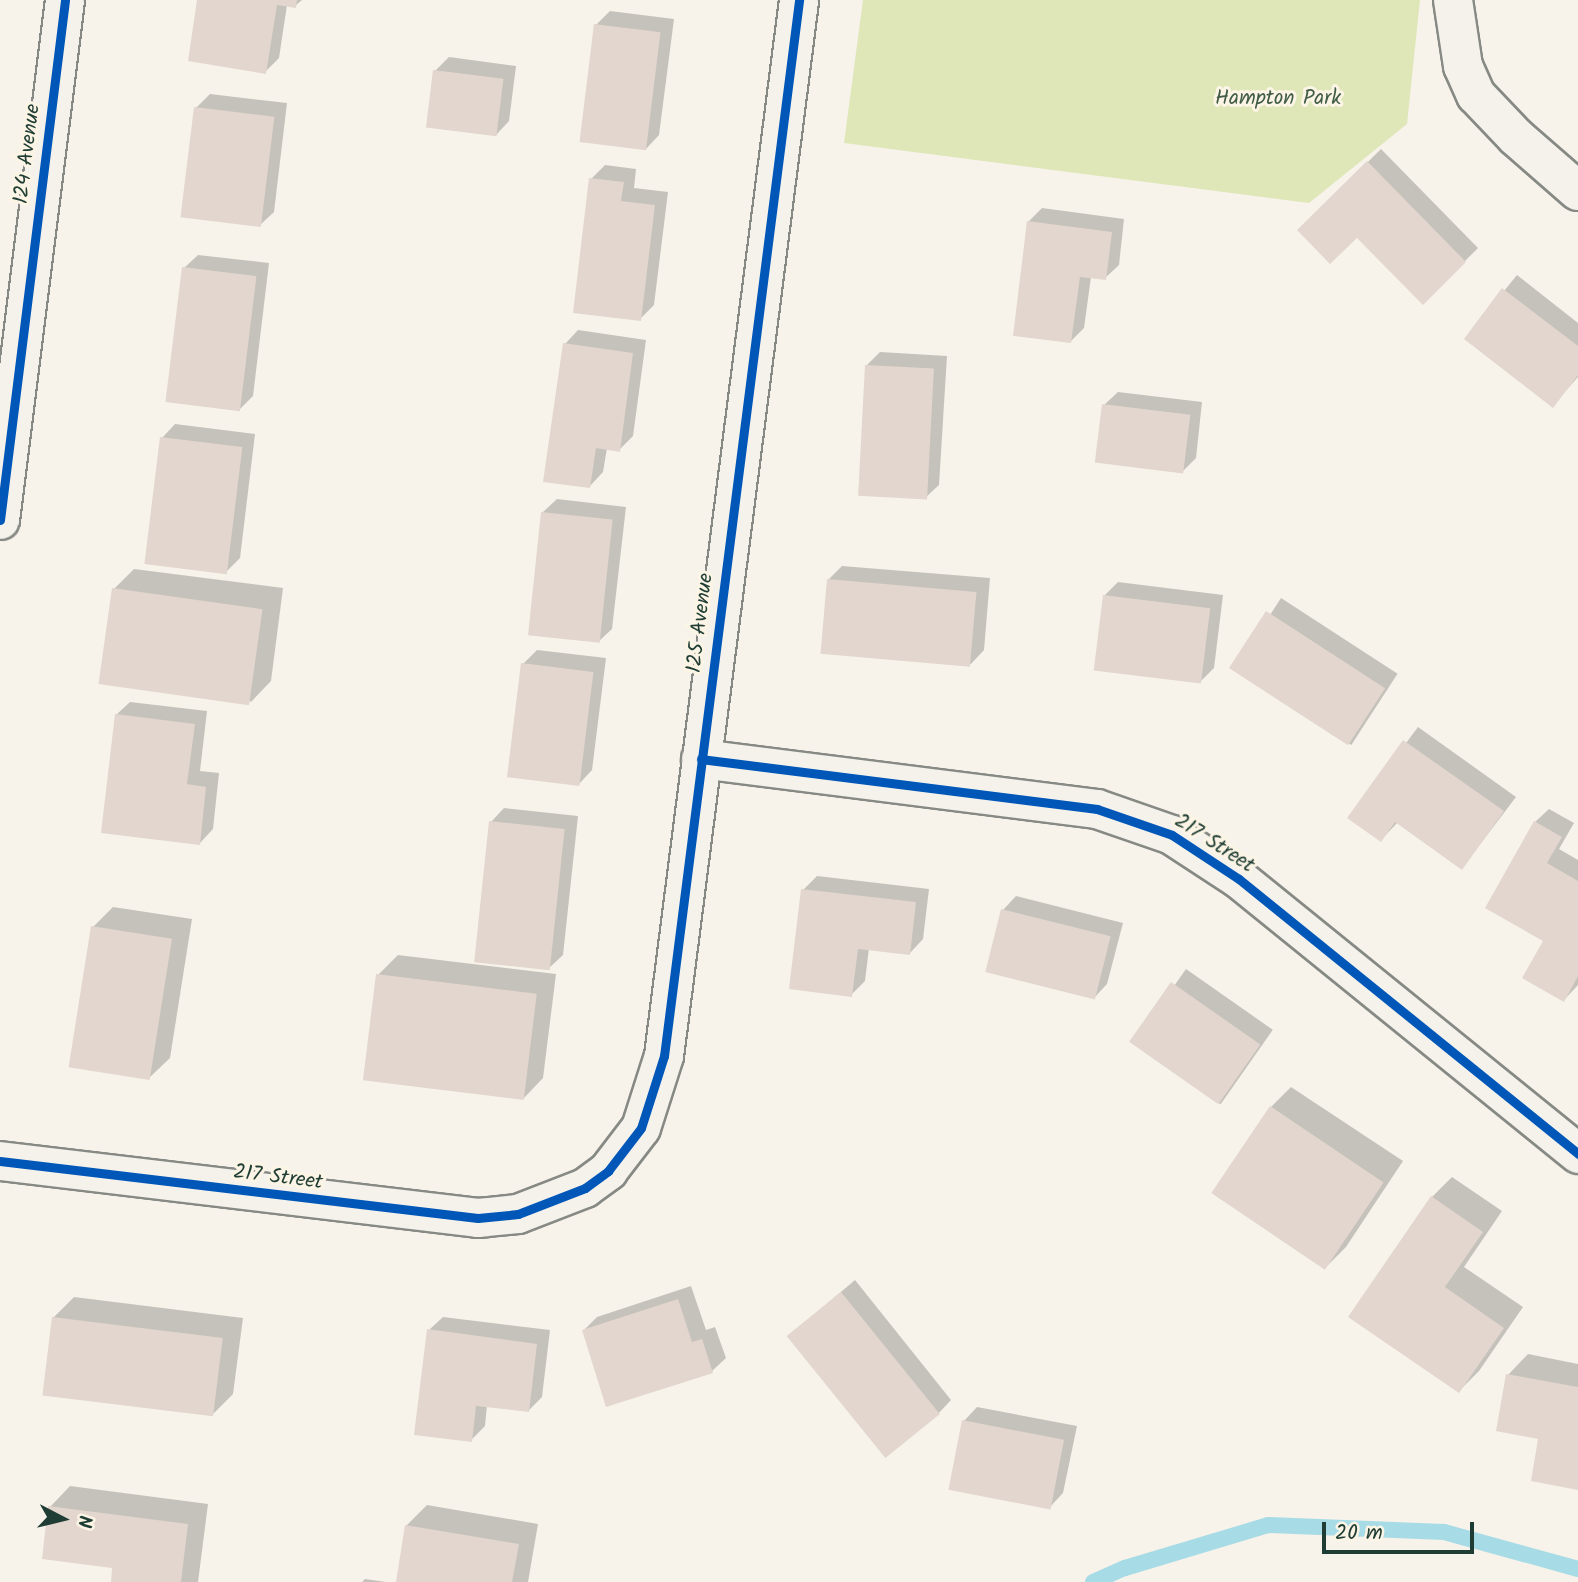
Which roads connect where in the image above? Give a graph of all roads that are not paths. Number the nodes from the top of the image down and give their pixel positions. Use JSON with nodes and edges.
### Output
{"nodes":[{"id":1,"x":65,"y":0,"type":"edge"},
{"id":2,"x":799,"y":0,"type":"edge"},
{"id":3,"x":1453,"y":0,"type":"edge"},
{"id":4,"x":1578,"y":191,"type":"edge"},
{"id":5,"x":0,"y":520,"type":"edge"},
{"id":6,"x":701,"y":759,"type":"junction"},
{"id":7,"x":1578,"y":1154,"type":"edge"},
{"id":8,"x":0,"y":1161,"type":"edge"},
{"id":9,"x":551,"y":1203,"type":"joint"}],
"edges":[{"from":1,"to":5,"type":"street","name":"124 Avenue"},
{"from":2,"to":6,"type":"street","name":"125 Avenue"},
{"from":3,"to":4,"type":"street"},
{"from":6,"to":7,"type":"street","name":"217 Street"},
{"from":6,"to":9,"type":"street","name":"125 Avenue"},
{"from":8,"to":9,"type":"street","name":"217 Street"}]}
